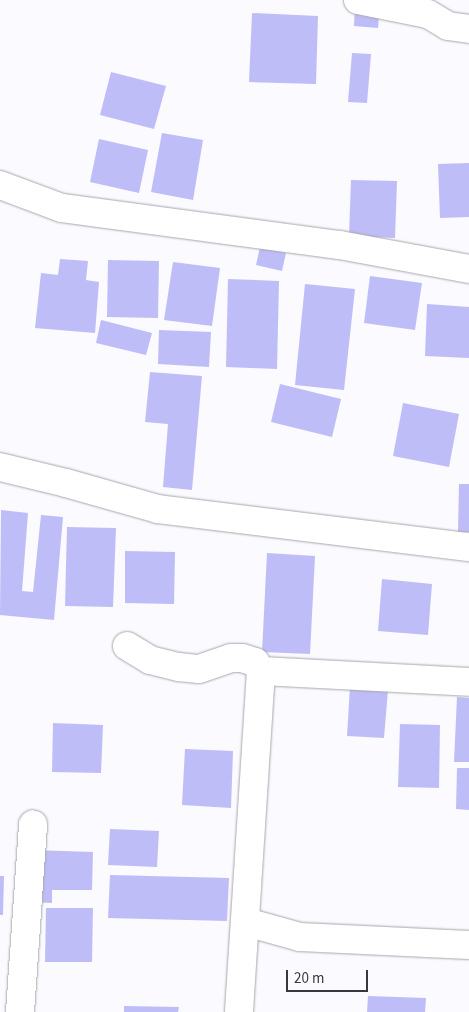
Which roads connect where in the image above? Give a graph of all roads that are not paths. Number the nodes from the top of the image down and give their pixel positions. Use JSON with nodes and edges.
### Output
{"nodes":[{"id":1,"x":358,"y":0,"type":"edge"},
{"id":2,"x":469,"y":29,"type":"edge"},
{"id":3,"x":0,"y":185,"type":"edge"},
{"id":4,"x":469,"y":269,"type":"edge"},
{"id":5,"x":0,"y":467,"type":"edge"},
{"id":6,"x":469,"y":547,"type":"edge"},
{"id":7,"x":127,"y":646,"type":"dead end"},
{"id":8,"x":262,"y":671,"type":"junction"},
{"id":9,"x":469,"y":682,"type":"edge"},
{"id":10,"x":32,"y":824,"type":"dead end"},
{"id":11,"x":246,"y":922,"type":"junction"},
{"id":12,"x":469,"y":945,"type":"edge"},
{"id":13,"x":20,"y":1012,"type":"edge"},
{"id":14,"x":239,"y":1012,"type":"edge"}],
"edges":[{"from":1,"to":2,"type":"street"},
{"from":3,"to":4,"type":"street"},
{"from":5,"to":6,"type":"street"},
{"from":7,"to":8,"type":"street"},
{"from":8,"to":9,"type":"street"},
{"from":8,"to":11,"type":"street"},
{"from":10,"to":13,"type":"street"},
{"from":11,"to":12,"type":"street"},
{"from":11,"to":14,"type":"street"}]}
